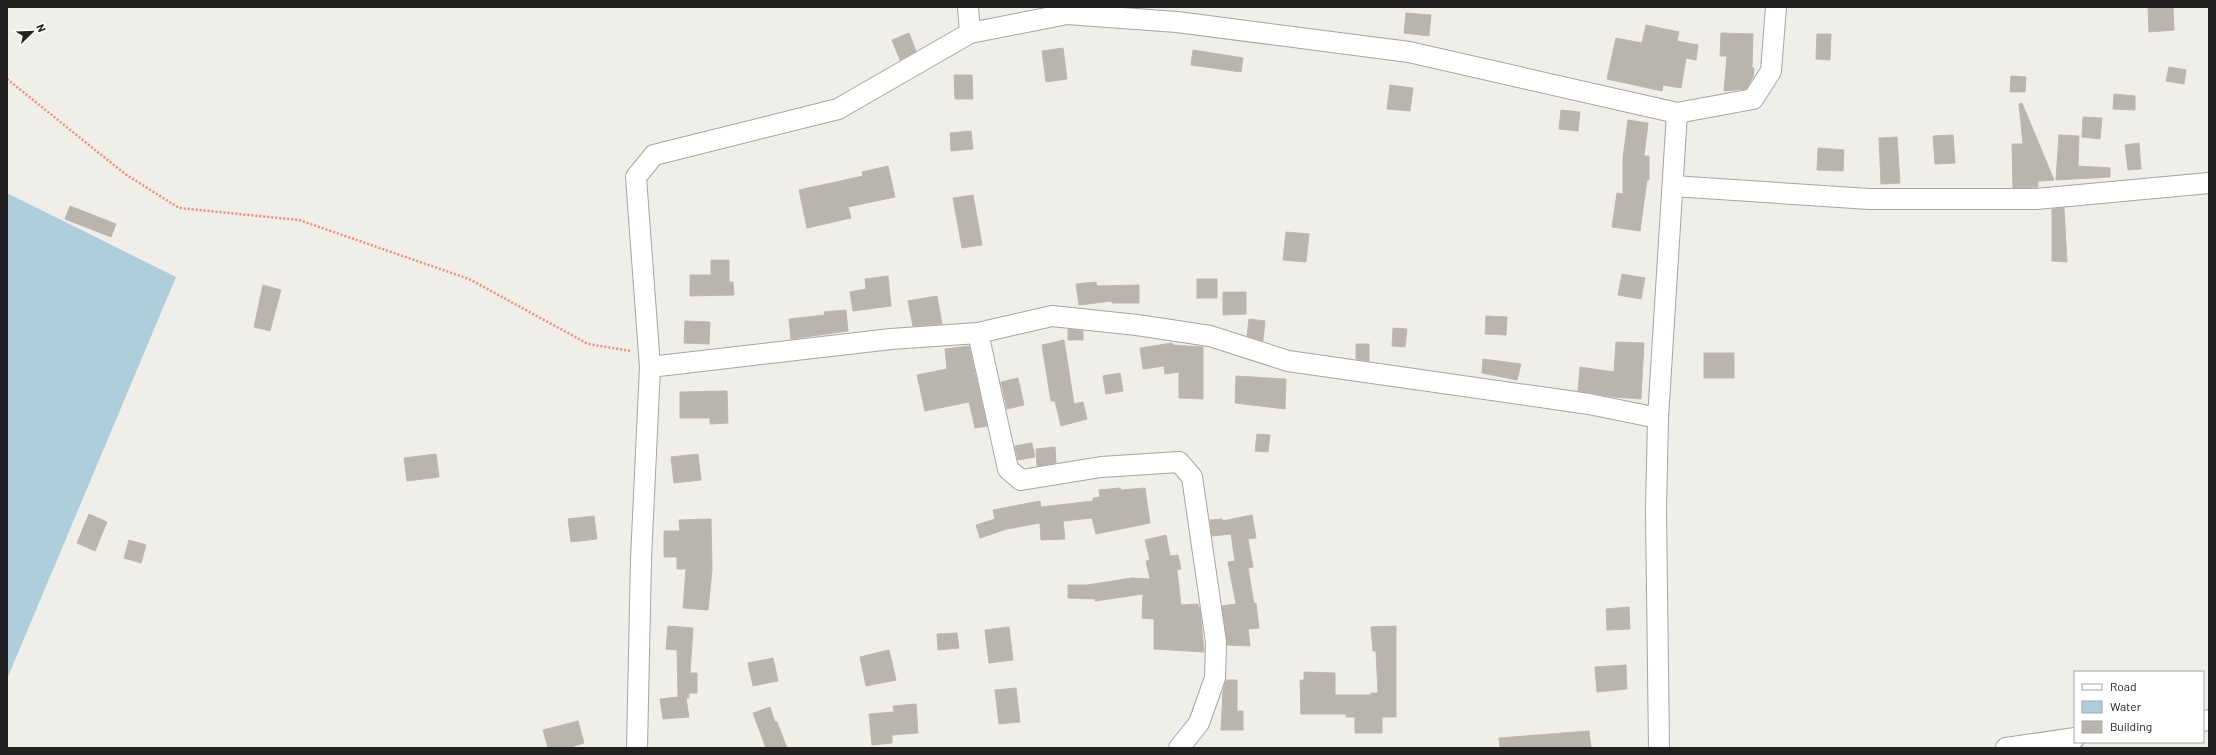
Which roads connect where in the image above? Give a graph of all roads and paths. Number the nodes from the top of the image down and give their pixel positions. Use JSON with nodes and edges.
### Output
{"nodes":[{"id":1,"x":968,"y":7,"type":"edge"},
{"id":2,"x":1776,"y":7,"type":"edge"},
{"id":3,"x":970,"y":32,"type":"junction"},
{"id":4,"x":7,"y":79,"type":"edge"},
{"id":5,"x":1677,"y":112,"type":"junction"},
{"id":6,"x":2209,"y":183,"type":"edge"},
{"id":7,"x":1673,"y":186,"type":"junction"},
{"id":8,"x":978,"y":333,"type":"junction"},
{"id":9,"x":649,"y":361,"type":"junction"},
{"id":10,"x":1658,"y":418,"type":"junction"},
{"id":11,"x":2074,"y":738,"type":"edge"},
{"id":12,"x":637,"y":748,"type":"edge"},
{"id":13,"x":1179,"y":748,"type":"edge"},
{"id":14,"x":1659,"y":748,"type":"edge"},
{"id":15,"x":2006,"y":748,"type":"edge"}],
"edges":[{"from":1,"to":3,"type":"street"},
{"from":2,"to":5,"type":"street"},
{"from":3,"to":5,"type":"street"},
{"from":3,"to":9,"type":"street"},
{"from":4,"to":9,"type":"path"},
{"from":5,"to":7,"type":"street"},
{"from":6,"to":7,"type":"street"},
{"from":7,"to":10,"type":"street"},
{"from":8,"to":9,"type":"street"},
{"from":8,"to":10,"type":"street"},
{"from":8,"to":13,"type":"street"},
{"from":9,"to":12,"type":"street"},
{"from":10,"to":14,"type":"street"},
{"from":11,"to":15,"type":"street"}]}
